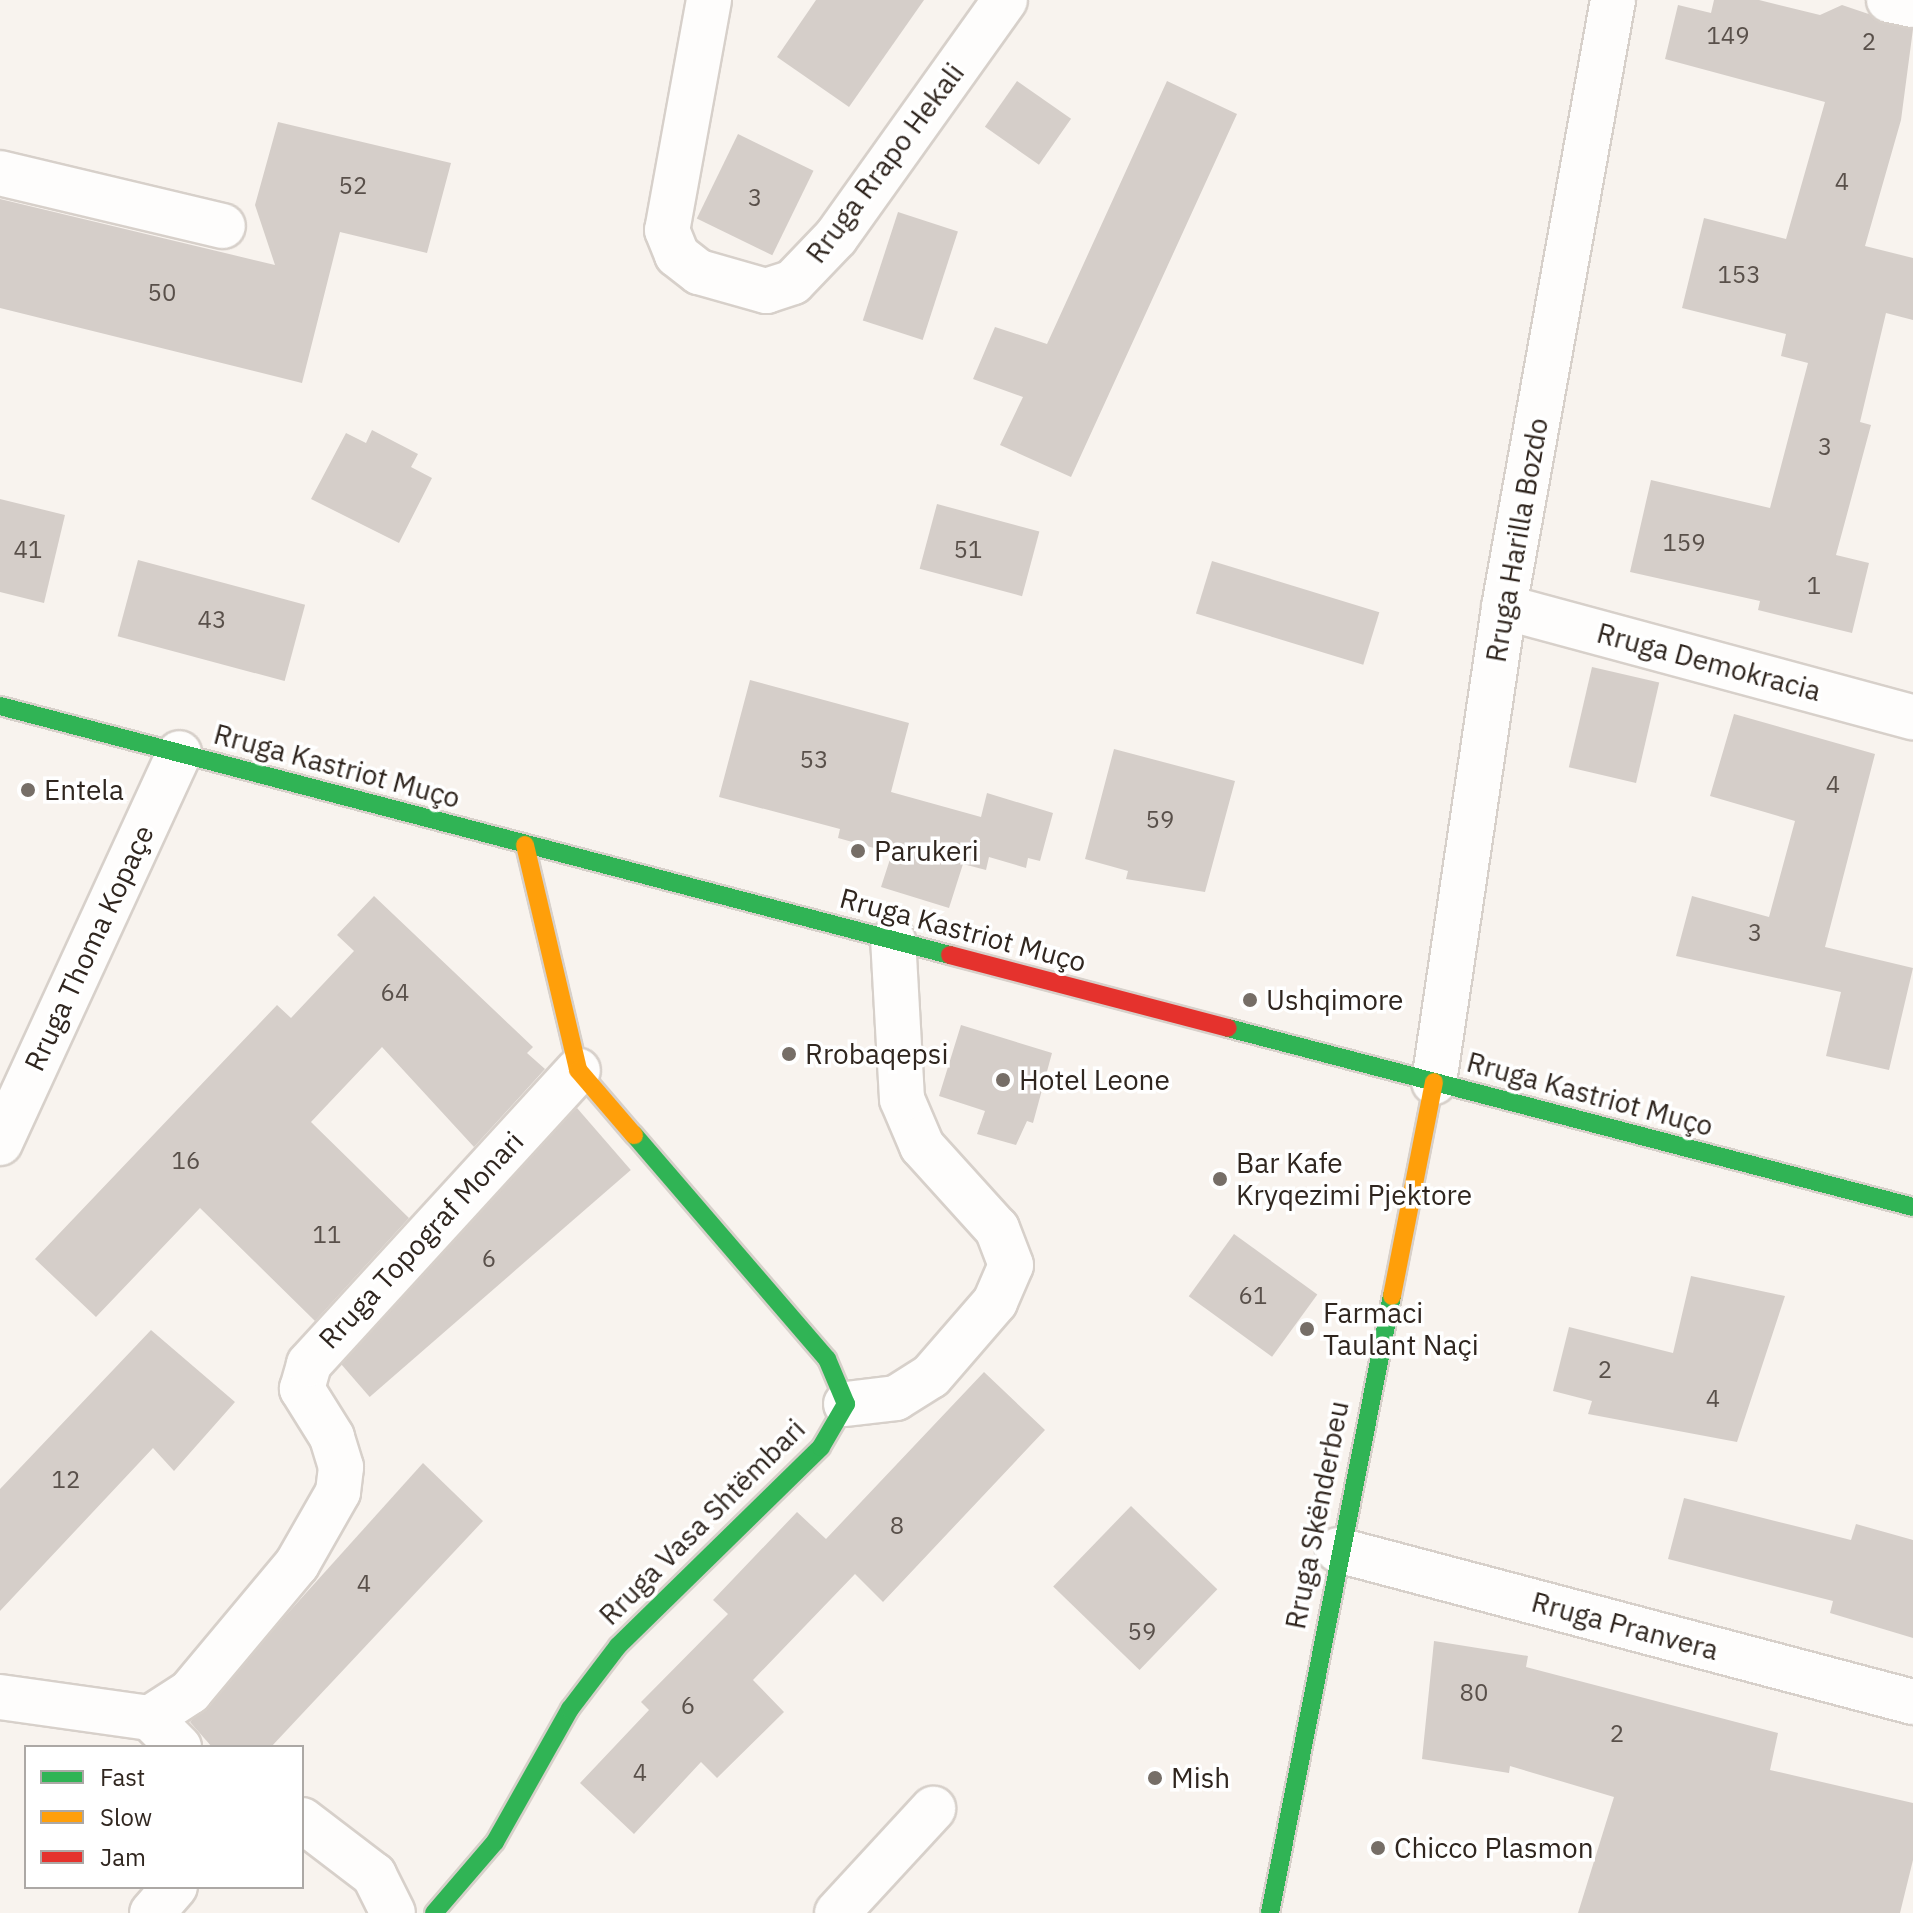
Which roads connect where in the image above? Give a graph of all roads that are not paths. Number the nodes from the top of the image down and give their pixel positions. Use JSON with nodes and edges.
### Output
{"nodes":[{"id":1,"x":709,"y":0,"type":"edge"},
{"id":2,"x":1005,"y":0,"type":"edge"},
{"id":3,"x":1613,"y":0,"type":"edge"},
{"id":4,"x":1889,"y":0,"type":"edge"},
{"id":5,"x":1913,"y":5,"type":"edge"},
{"id":6,"x":0,"y":173,"type":"edge"},
{"id":7,"x":223,"y":226,"type":"dead end"},
{"id":8,"x":1504,"y":607,"type":"junction"},
{"id":9,"x":0,"y":706,"type":"edge"},
{"id":10,"x":1913,"y":717,"type":"edge"},
{"id":11,"x":179,"y":753,"type":"junction"},
{"id":12,"x":525,"y":845,"type":"junction"},
{"id":13,"x":893,"y":940,"type":"junction"},
{"id":14,"x":578,"y":1070,"type":"junction"},
{"id":15,"x":1434,"y":1082,"type":"junction"},
{"id":16,"x":0,"y":1143,"type":"edge"},
{"id":17,"x":1913,"y":1207,"type":"edge"},
{"id":18,"x":846,"y":1404,"type":"junction"},
{"id":19,"x":1338,"y":1550,"type":"junction"},
{"id":20,"x":0,"y":1697,"type":"edge"},
{"id":21,"x":1913,"y":1702,"type":"edge"},
{"id":22,"x":164,"y":1732,"type":"edge"},
{"id":23,"x":933,"y":1809,"type":"dead end"},
{"id":24,"x":304,"y":1822,"type":"edge"},
{"id":25,"x":173,"y":1889,"type":"edge"},
{"id":26,"x":152,"y":1913,"type":"edge"},
{"id":27,"x":393,"y":1913,"type":"edge"},
{"id":28,"x":434,"y":1913,"type":"edge"},
{"id":29,"x":837,"y":1913,"type":"edge"},
{"id":30,"x":1270,"y":1913,"type":"edge"}],
"edges":[{"from":1,"to":2,"type":"street","name":"Rruga Rrapo Hekali"},
{"from":3,"to":8,"type":"street","name":"Rruga Harilla Bozdo"},
{"from":4,"to":5,"type":"street"},
{"from":6,"to":7,"type":"street"},
{"from":8,"to":10,"type":"street","name":"Rruga Demokracia"},
{"from":8,"to":15,"type":"street","name":"Rruga Harilla Bozdo"},
{"from":9,"to":11,"type":"street","name":"Rruga Kastriot Muço"},
{"from":11,"to":12,"type":"street","name":"Rruga Kastriot Muço"},
{"from":11,"to":16,"type":"street","name":"Rruga Thoma Kopaçe"},
{"from":12,"to":13,"type":"street","name":"Rruga Kastriot Muço"},
{"from":12,"to":14,"type":"street"},
{"from":13,"to":15,"type":"street","name":"Rruga Kastriot Muço"},
{"from":13,"to":18,"type":"street"},
{"from":14,"to":18,"type":"street"},
{"from":14,"to":22,"type":"street","name":"Rruga Topograf Monari"},
{"from":15,"to":17,"type":"street","name":"Rruga Kastriot Muço"},
{"from":15,"to":19,"type":"street","name":"Rruga Skënderbeu"},
{"from":18,"to":28,"type":"street","name":"Rruga Vasa Shtëmbari"},
{"from":19,"to":21,"type":"street","name":"Rruga Pranvera"},
{"from":19,"to":30,"type":"street","name":"Rruga Skënderbeu"},
{"from":20,"to":22,"type":"street","name":"Rruga Topograf Monari"},
{"from":23,"to":29,"type":"street"},
{"from":24,"to":27,"type":"street"},
{"from":25,"to":26,"type":"street"}]}
